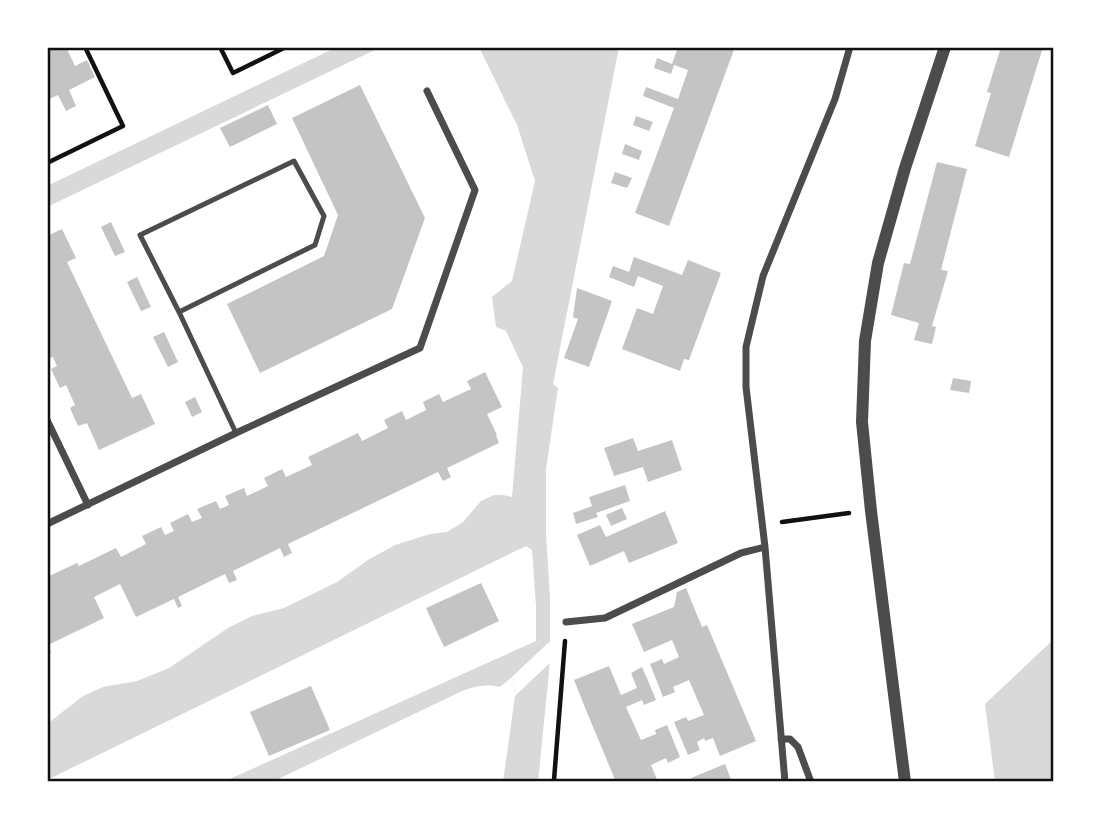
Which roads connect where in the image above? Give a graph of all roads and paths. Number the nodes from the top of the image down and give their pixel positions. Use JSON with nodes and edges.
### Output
{"nodes":[{"id":1,"x":85,"y":47,"type":"edge"},
{"id":2,"x":220,"y":47,"type":"edge"},
{"id":3,"x":286,"y":47,"type":"edge"},
{"id":4,"x":850,"y":47,"type":"edge"},
{"id":5,"x":945,"y":47,"type":"edge"},
{"id":6,"x":426,"y":91,"type":"dead end"},
{"id":7,"x":47,"y":163,"type":"edge"},
{"id":8,"x":179,"y":312,"type":"junction"},
{"id":9,"x":47,"y":421,"type":"edge"},
{"id":10,"x":236,"y":433,"type":"junction"},
{"id":11,"x":88,"y":505,"type":"junction"},
{"id":12,"x":871,"y":511,"type":"junction"},
{"id":13,"x":800,"y":520,"type":"dead end"},
{"id":14,"x":47,"y":524,"type":"edge"},
{"id":15,"x":765,"y":547,"type":"junction"},
{"id":16,"x":566,"y":622,"type":"joint"},
{"id":17,"x":781,"y":738,"type":"junction"},
{"id":18,"x":554,"y":780,"type":"dead end"},
{"id":19,"x":785,"y":782,"type":"edge"},
{"id":20,"x":811,"y":782,"type":"edge"},
{"id":21,"x":905,"y":782,"type":"edge"}],
"edges":[{"from":1,"to":7,"type":"path"},
{"from":2,"to":3,"type":"path"},
{"from":4,"to":15,"type":"street"},
{"from":5,"to":12,"type":"street"},
{"from":6,"to":10,"type":"street"},
{"from":8,"to":8,"type":"lane"},
{"from":8,"to":10,"type":"lane"},
{"from":9,"to":11,"type":"street"},
{"from":10,"to":11,"type":"street"},
{"from":11,"to":14,"type":"street"},
{"from":12,"to":13,"type":"path"},
{"from":12,"to":21,"type":"street"},
{"from":15,"to":16,"type":"street"},
{"from":15,"to":17,"type":"street"},
{"from":16,"to":18,"type":"path"},
{"from":17,"to":19,"type":"street"},
{"from":17,"to":20,"type":"street"}]}
